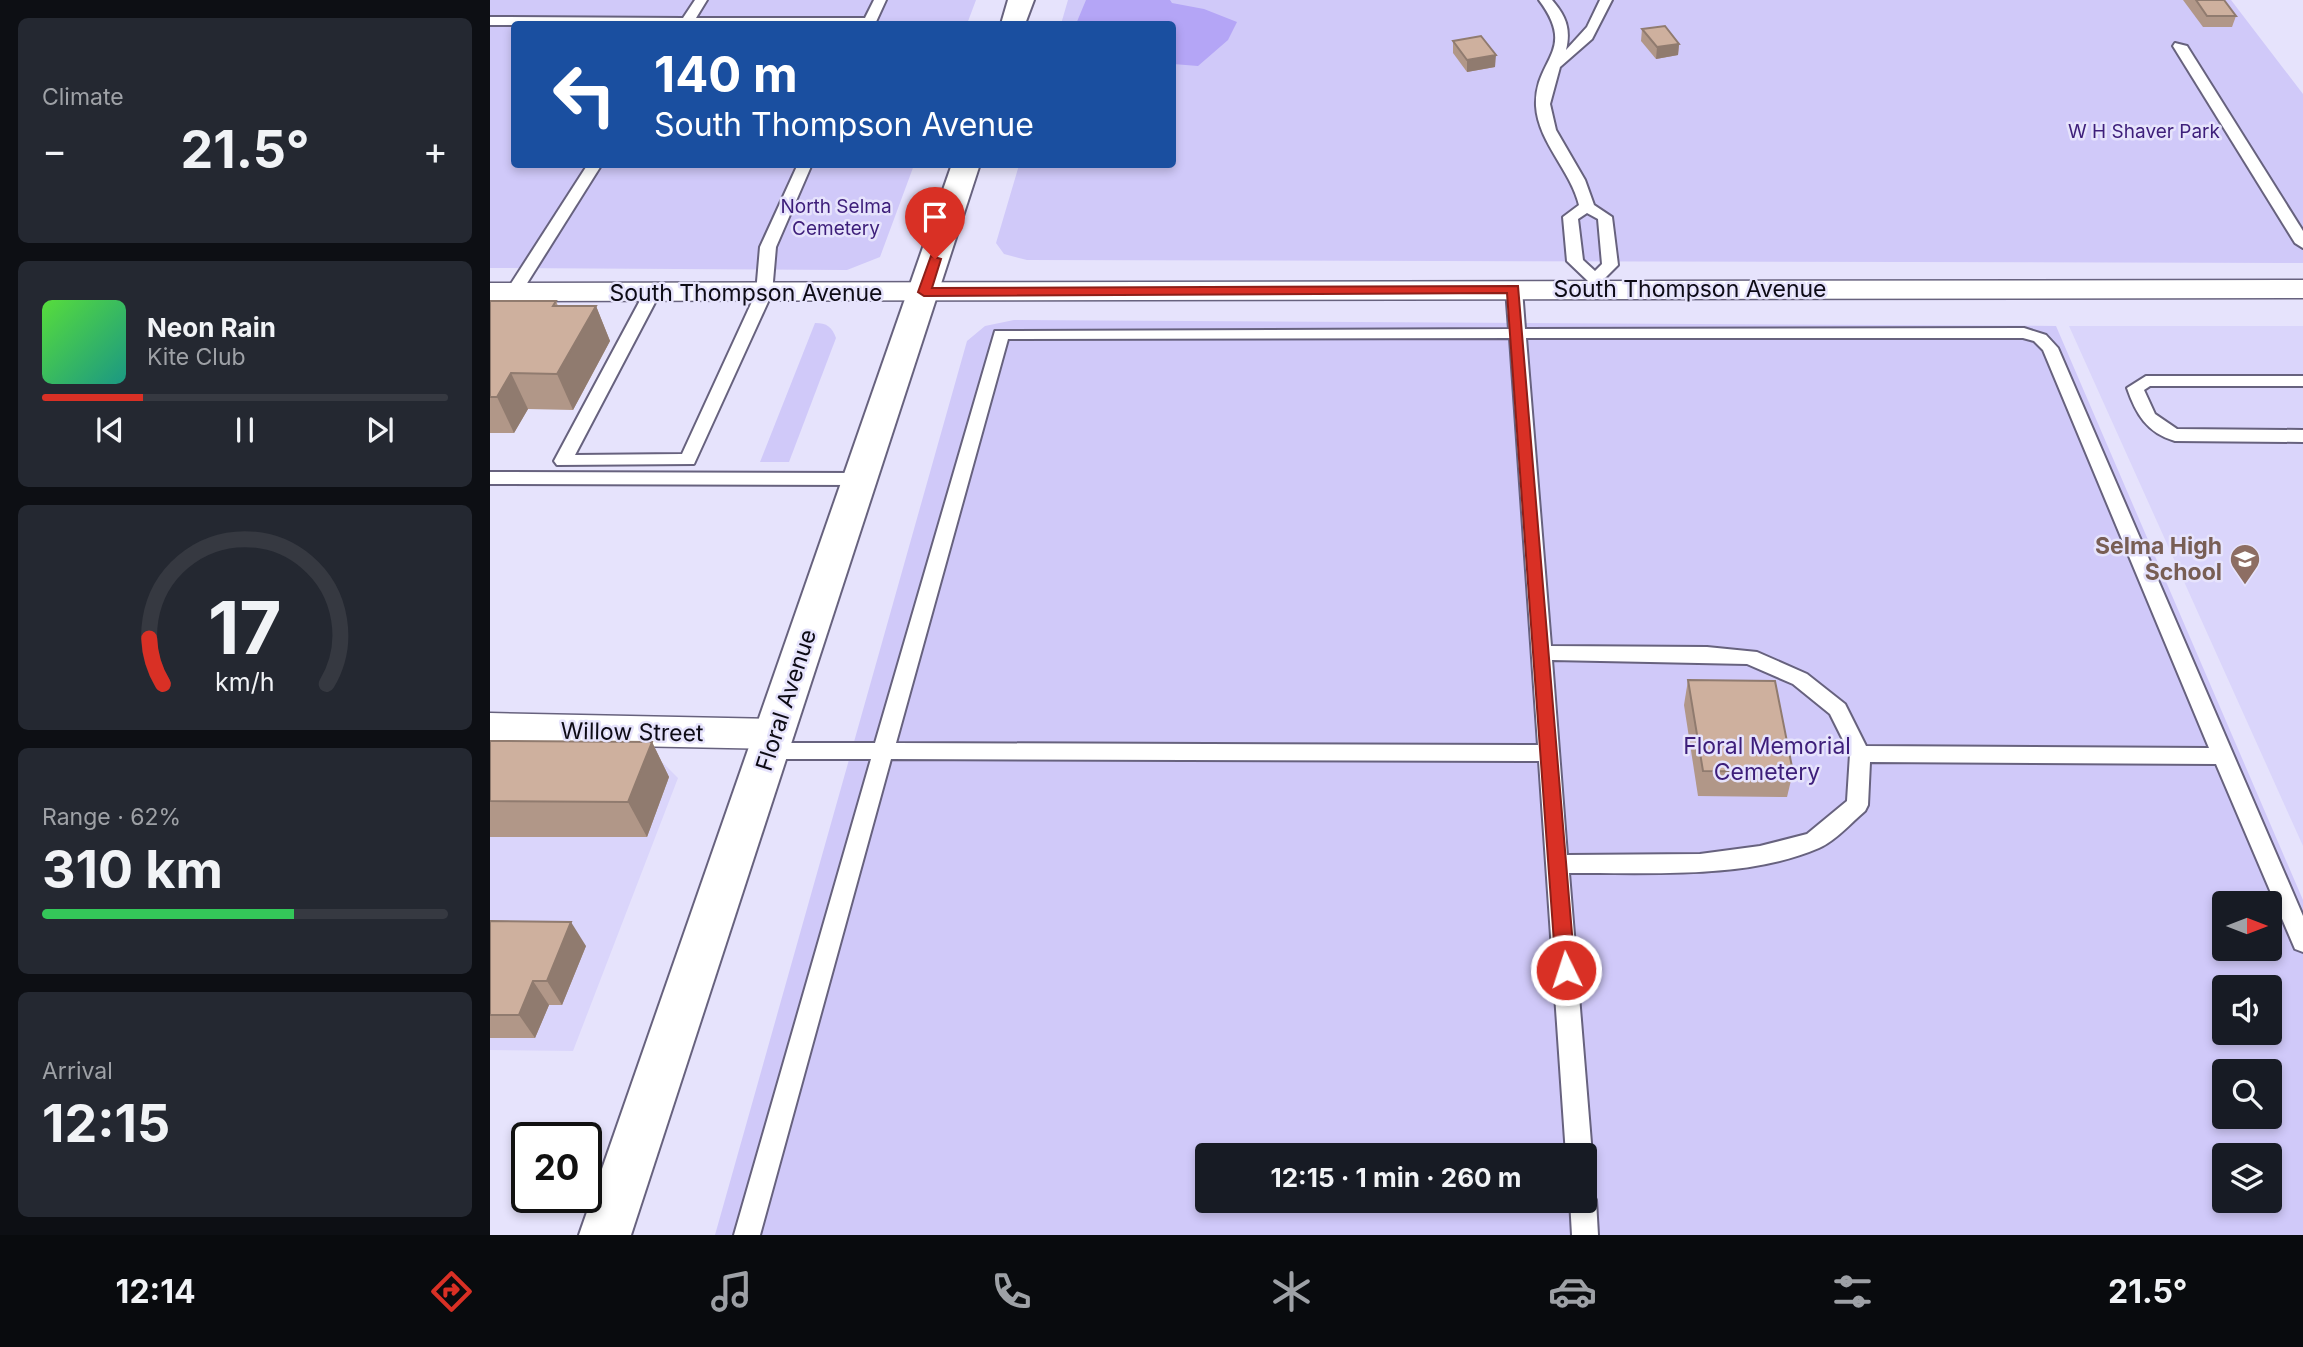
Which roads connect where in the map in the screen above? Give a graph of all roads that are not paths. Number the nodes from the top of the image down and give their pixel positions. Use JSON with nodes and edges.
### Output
{"nodes":[{"id":1,"x":701,"y":0,"type":"edge"},
{"id":2,"x":880,"y":0,"type":"edge"},
{"id":3,"x":1021,"y":0,"type":"edge"},
{"id":4,"x":1545,"y":0,"type":"edge"},
{"id":5,"x":1606,"y":0,"type":"edge"},
{"id":6,"x":490,"y":21,"type":"edge"},
{"id":7,"x":511,"y":21,"type":"edge"},
{"id":8,"x":687,"y":21,"type":"edge"},
{"id":9,"x":870,"y":21,"type":"edge"},
{"id":10,"x":1014,"y":21,"type":"edge"},
{"id":11,"x":2180,"y":46,"type":"dead end"},
{"id":12,"x":1557,"y":64,"type":"junction"},
{"id":13,"x":592,"y":168,"type":"edge"},
{"id":14,"x":803,"y":168,"type":"edge"},
{"id":15,"x":965,"y":168,"type":"edge"},
{"id":16,"x":1587,"y":207,"type":"junction"},
{"id":17,"x":2303,"y":243,"type":"edge"},
{"id":18,"x":1596,"y":284,"type":"junction"},
{"id":19,"x":1514,"y":289,"type":"junction"},
{"id":20,"x":2303,"y":289,"type":"edge"},
{"id":21,"x":924,"y":292,"type":"junction"},
{"id":22,"x":502,"y":293,"type":"edge"},
{"id":23,"x":652,"y":293,"type":"junction"},
{"id":24,"x":764,"y":293,"type":"junction"},
{"id":25,"x":1517,"y":334,"type":"junction"},
{"id":26,"x":2303,"y":381,"type":"edge"},
{"id":27,"x":2303,"y":436,"type":"edge"},
{"id":28,"x":490,"y":478,"type":"edge"},
{"id":29,"x":858,"y":479,"type":"junction"},
{"id":30,"x":1542,"y":653,"type":"junction"},
{"id":31,"x":490,"y":728,"type":"edge"},
{"id":32,"x":772,"y":743,"type":"junction"},
{"id":33,"x":884,"y":752,"type":"junction"},
{"id":34,"x":1550,"y":753,"type":"junction"},
{"id":35,"x":1860,"y":754,"type":"junction"},
{"id":36,"x":2223,"y":756,"type":"junction"},
{"id":37,"x":1558,"y":864,"type":"junction"},
{"id":38,"x":2303,"y":942,"type":"edge"},
{"id":39,"x":1578,"y":1143,"type":"edge"},
{"id":40,"x":1584,"y":1213,"type":"edge"},
{"id":41,"x":605,"y":1235,"type":"edge"},
{"id":42,"x":747,"y":1235,"type":"edge"},
{"id":43,"x":1585,"y":1235,"type":"edge"}],
"edges":[{"from":1,"to":8,"type":"lane"},
{"from":2,"to":9,"type":"lane"},
{"from":3,"to":10,"type":"main road"},
{"from":4,"to":12,"type":"lane"},
{"from":5,"to":12,"type":"lane"},
{"from":6,"to":7,"type":"lane"},
{"from":11,"to":17,"type":"lane"},
{"from":12,"to":16,"type":"lane"},
{"from":13,"to":22,"type":"lane"},
{"from":14,"to":24,"type":"lane"},
{"from":15,"to":21,"type":"main road","name":"Floral Avenue"},
{"from":16,"to":18,"type":"lane"},
{"from":16,"to":18,"type":"lane"},
{"from":18,"to":19,"type":"street","name":"South Thompson Avenue"},
{"from":18,"to":20,"type":"street","name":"South Thompson Avenue"},
{"from":19,"to":21,"type":"street","name":"South Thompson Avenue"},
{"from":19,"to":25,"type":"lane"},
{"from":21,"to":24,"type":"street","name":"South Thompson Avenue"},
{"from":21,"to":29,"type":"main road","name":"Floral Avenue"},
{"from":22,"to":23,"type":"street","name":"South Thompson Avenue"},
{"from":23,"to":24,"type":"street","name":"South Thompson Avenue"},
{"from":23,"to":24,"type":"lane"},
{"from":25,"to":30,"type":"lane"},
{"from":25,"to":33,"type":"lane"},
{"from":25,"to":36,"type":"lane"},
{"from":26,"to":27,"type":"lane"},
{"from":28,"to":29,"type":"lane"},
{"from":29,"to":32,"type":"main road","name":"Floral Avenue"},
{"from":30,"to":34,"type":"lane"},
{"from":30,"to":35,"type":"lane"},
{"from":31,"to":32,"type":"street","name":"Willow Street"},
{"from":32,"to":33,"type":"lane"},
{"from":32,"to":41,"type":"main road","name":"Floral Avenue"},
{"from":33,"to":34,"type":"lane"},
{"from":33,"to":42,"type":"lane"},
{"from":34,"to":37,"type":"lane"},
{"from":35,"to":36,"type":"lane"},
{"from":35,"to":37,"type":"lane"},
{"from":36,"to":38,"type":"lane"},
{"from":37,"to":39,"type":"lane"},
{"from":40,"to":43,"type":"lane"}]}
